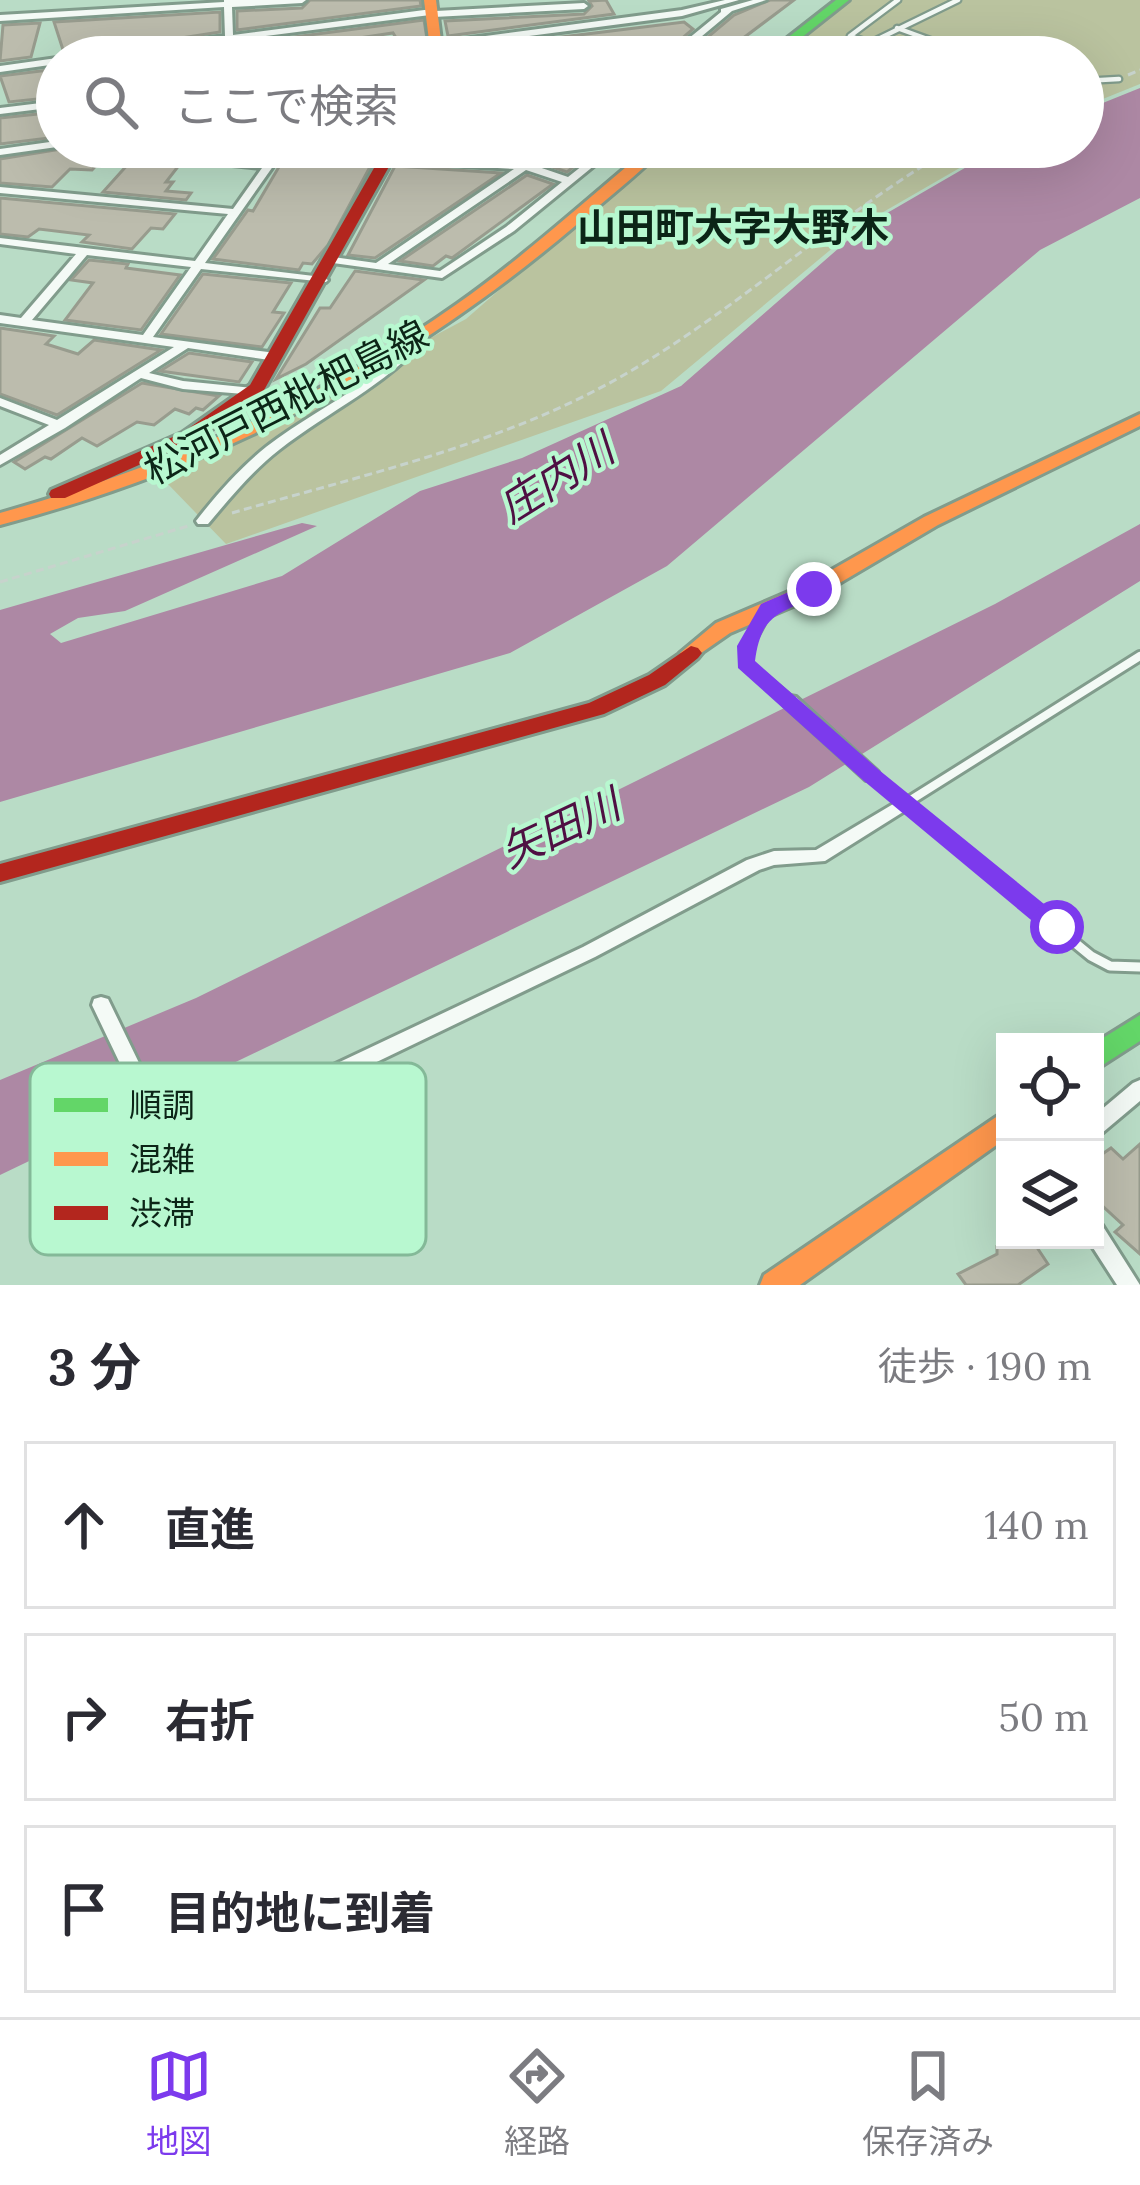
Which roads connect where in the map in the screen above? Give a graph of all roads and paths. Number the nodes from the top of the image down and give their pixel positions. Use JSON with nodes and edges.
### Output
{"nodes":[{"id":1,"x":20,"y":0,"type":"edge"},
{"id":2,"x":302,"y":0,"type":"edge"},
{"id":3,"x":657,"y":0,"type":"edge"},
{"id":4,"x":762,"y":0,"type":"edge"},
{"id":5,"x":843,"y":0,"type":"edge"},
{"id":6,"x":898,"y":0,"type":"edge"},
{"id":7,"x":958,"y":0,"type":"edge"},
{"id":8,"x":228,"y":3,"type":"edge"},
{"id":9,"x":583,"y":3,"type":"edge"},
{"id":10,"x":732,"y":5,"type":"edge"},
{"id":11,"x":432,"y":9,"type":"edge"},
{"id":12,"x":665,"y":15,"type":"junction"},
{"id":13,"x":2,"y":20,"type":"edge"},
{"id":14,"x":593,"y":24,"type":"junction"},
{"id":15,"x":896,"y":28,"type":"junction"},
{"id":16,"x":229,"y":36,"type":"edge"},
{"id":17,"x":249,"y":36,"type":"edge"},
{"id":18,"x":524,"y":36,"type":"edge"},
{"id":19,"x":534,"y":36,"type":"edge"},
{"id":20,"x":696,"y":36,"type":"edge"},
{"id":21,"x":796,"y":36,"type":"edge"},
{"id":22,"x":850,"y":36,"type":"edge"},
{"id":23,"x":882,"y":36,"type":"edge"},
{"id":24,"x":918,"y":36,"type":"edge"},
{"id":25,"x":36,"y":64,"type":"edge"},
{"id":26,"x":0,"y":69,"type":"edge"},
{"id":27,"x":1119,"y":79,"type":"dead end"},
{"id":28,"x":1104,"y":80,"type":"edge"},
{"id":29,"x":36,"y":103,"type":"edge"},
{"id":30,"x":0,"y":107,"type":"edge"},
{"id":31,"x":36,"y":147,"type":"edge"},
{"id":32,"x":0,"y":152,"type":"edge"},
{"id":33,"x":265,"y":168,"type":"edge"},
{"id":34,"x":382,"y":168,"type":"edge"},
{"id":35,"x":525,"y":168,"type":"edge"},
{"id":36,"x":530,"y":168,"type":"edge"},
{"id":37,"x":586,"y":168,"type":"edge"},
{"id":38,"x":632,"y":168,"type":"edge"},
{"id":39,"x":919,"y":168,"type":"edge"},
{"id":40,"x":569,"y":182,"type":"junction"},
{"id":41,"x":0,"y":190,"type":"edge"},
{"id":42,"x":236,"y":212,"type":"junction"},
{"id":43,"x":0,"y":241,"type":"edge"},
{"id":44,"x":84,"y":251,"type":"junction"},
{"id":45,"x":199,"y":265,"type":"junction"},
{"id":46,"x":378,"y":266,"type":"junction"},
{"id":47,"x":328,"y":270,"type":"junction"},
{"id":48,"x":0,"y":319,"type":"edge"},
{"id":49,"x":22,"y":323,"type":"junction"},
{"id":50,"x":423,"y":334,"type":"junction"},
{"id":51,"x":145,"y":340,"type":"junction"},
{"id":52,"x":184,"y":345,"type":"junction"},
{"id":53,"x":275,"y":357,"type":"junction"},
{"id":54,"x":143,"y":376,"type":"junction"},
{"id":55,"x":253,"y":392,"type":"junction"},
{"id":56,"x":0,"y":402,"type":"edge"},
{"id":57,"x":1140,"y":419,"type":"edge"},
{"id":58,"x":60,"y":425,"type":"junction"},
{"id":59,"x":0,"y":461,"type":"edge"},
{"id":60,"x":0,"y":518,"type":"edge"},
{"id":61,"x":203,"y":521,"type":"junction"},
{"id":62,"x":0,"y":582,"type":"edge"},
{"id":63,"x":767,"y":609,"type":"junction"},
{"id":64,"x":1140,"y":656,"type":"edge"},
{"id":65,"x":790,"y":701,"type":"joint"},
{"id":66,"x":872,"y":776,"type":"joint"},
{"id":67,"x":904,"y":803,"type":"junction"},
{"id":68,"x":0,"y":873,"type":"edge"},
{"id":69,"x":1140,"y":967,"type":"edge"},
{"id":70,"x":100,"y":1005,"type":"dead end"},
{"id":71,"x":1140,"y":1026,"type":"edge"},
{"id":72,"x":1104,"y":1052,"type":"edge"},
{"id":73,"x":129,"y":1063,"type":"edge"},
{"id":74,"x":357,"y":1063,"type":"edge"},
{"id":75,"x":1140,"y":1089,"type":"edge"},
{"id":76,"x":1104,"y":1119,"type":"edge"},
{"id":77,"x":996,"y":1129,"type":"edge"},
{"id":78,"x":1104,"y":1246,"type":"edge"},
{"id":79,"x":775,"y":1285,"type":"edge"},
{"id":80,"x":1129,"y":1285,"type":"edge"}],
"edges":[{"from":1,"to":13,"type":"street"},
{"from":2,"to":8,"type":"street"},
{"from":3,"to":12,"type":"street"},
{"from":4,"to":10,"type":"street"},
{"from":5,"to":21,"type":"street"},
{"from":6,"to":22,"type":"lane"},
{"from":7,"to":15,"type":"lane"},
{"from":8,"to":13,"type":"street"},
{"from":8,"to":16,"type":"street"},
{"from":9,"to":11,"type":"street"},
{"from":9,"to":14,"type":"street"},
{"from":10,"to":12,"type":"street"},
{"from":10,"to":19,"type":"street"},
{"from":10,"to":20,"type":"street"},
{"from":11,"to":17,"type":"street"},
{"from":12,"to":14,"type":"street"},
{"from":14,"to":18,"type":"street"},
{"from":15,"to":23,"type":"lane"},
{"from":15,"to":24,"type":"lane"},
{"from":25,"to":26,"type":"street"},
{"from":27,"to":28,"type":"lane"},
{"from":29,"to":30,"type":"street"},
{"from":31,"to":32,"type":"street"},
{"from":33,"to":42,"type":"street"},
{"from":34,"to":47,"type":"street"},
{"from":35,"to":46,"type":"street"},
{"from":36,"to":40,"type":"street"},
{"from":37,"to":40,"type":"street"},
{"from":38,"to":50,"type":"street","name":"松河戸西枇杷島線"},
{"from":39,"to":61,"type":"path"},
{"from":40,"to":46,"type":"street"},
{"from":41,"to":42,"type":"street"},
{"from":42,"to":45,"type":"street"},
{"from":43,"to":44,"type":"street"},
{"from":44,"to":45,"type":"street"},
{"from":44,"to":49,"type":"street"},
{"from":45,"to":47,"type":"street"},
{"from":45,"to":51,"type":"street"},
{"from":46,"to":47,"type":"street"},
{"from":47,"to":53,"type":"street"},
{"from":48,"to":49,"type":"street"},
{"from":49,"to":51,"type":"street"},
{"from":50,"to":60,"type":"street","name":"松河戸西枇杷島線"},
{"from":50,"to":61,"type":"street"},
{"from":51,"to":52,"type":"street"},
{"from":52,"to":53,"type":"street"},
{"from":52,"to":54,"type":"street"},
{"from":53,"to":55,"type":"street"},
{"from":54,"to":55,"type":"street"},
{"from":54,"to":58,"type":"street"},
{"from":55,"to":60,"type":"street"},
{"from":56,"to":58,"type":"street"},
{"from":57,"to":63,"type":"street"},
{"from":58,"to":59,"type":"street"},
{"from":61,"to":62,"type":"path"},
{"from":63,"to":65,"type":"lane"},
{"from":63,"to":68,"type":"street"},
{"from":64,"to":67,"type":"lane"},
{"from":65,"to":66,"type":"street"},
{"from":66,"to":67,"type":"lane"},
{"from":67,"to":69,"type":"lane"},
{"from":67,"to":74,"type":"street"},
{"from":70,"to":73,"type":"street"},
{"from":71,"to":72,"type":"street"},
{"from":75,"to":76,"type":"street"},
{"from":77,"to":79,"type":"street"},
{"from":78,"to":80,"type":"street"}]}
